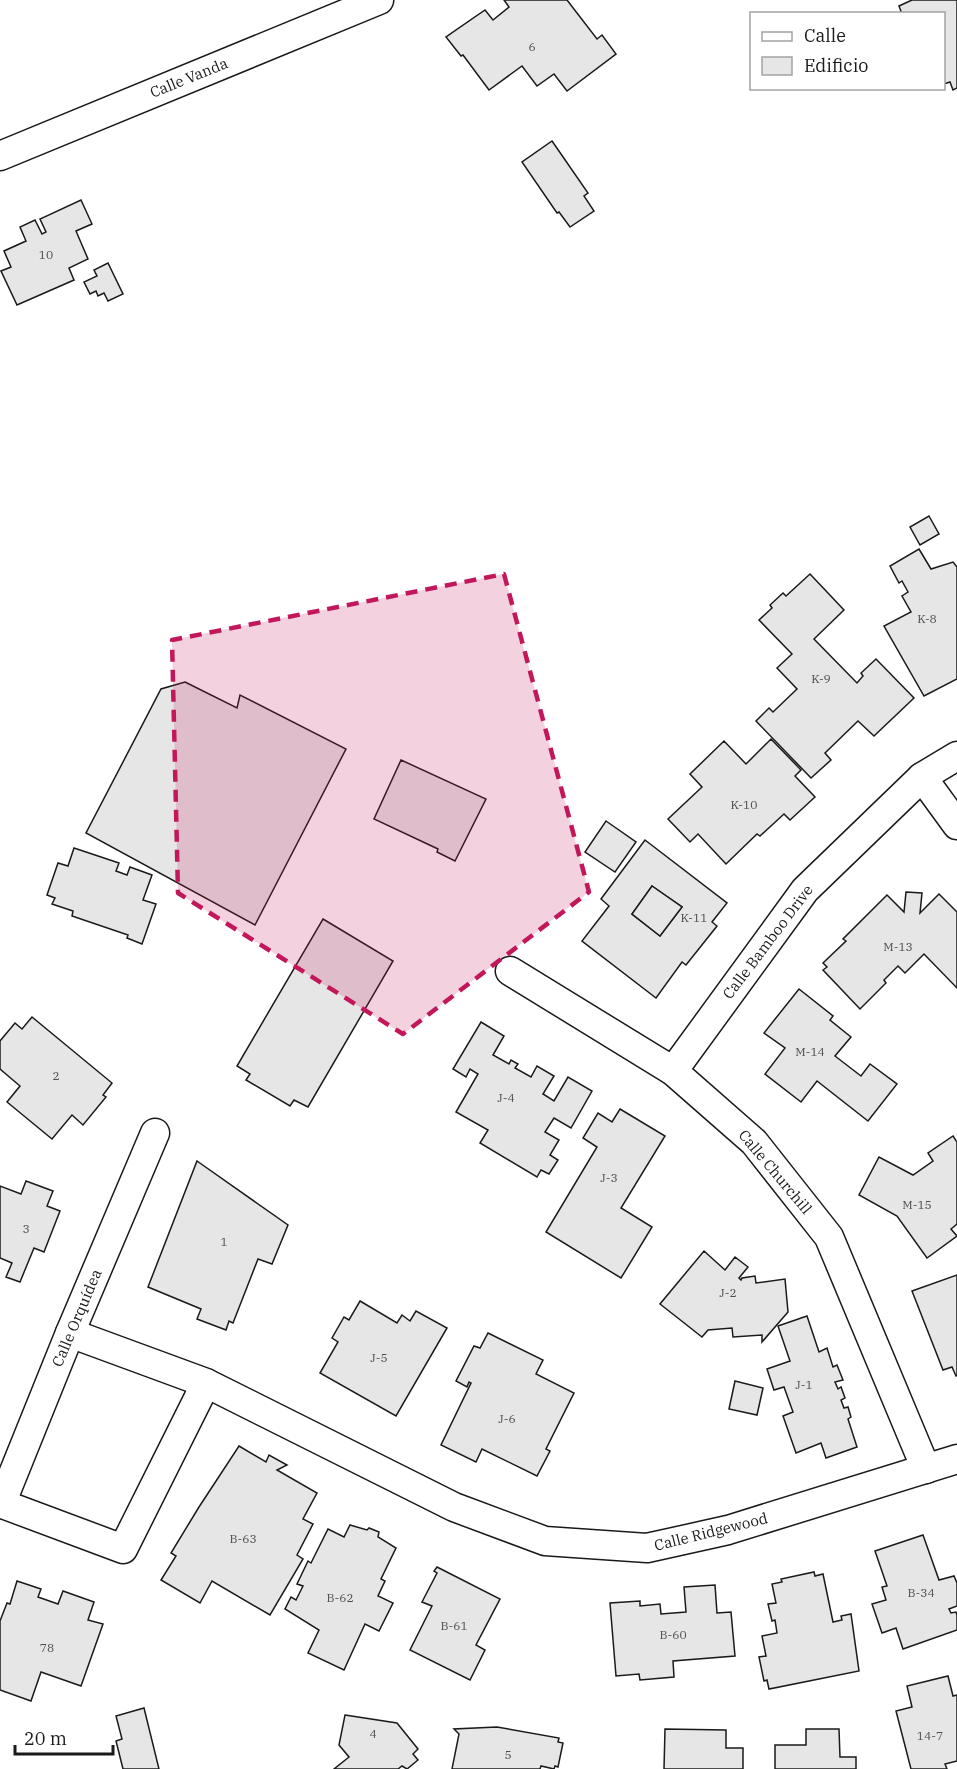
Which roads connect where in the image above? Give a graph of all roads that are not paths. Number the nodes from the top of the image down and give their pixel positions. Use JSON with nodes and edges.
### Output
{"nodes":[{"id":1,"x":378,"y":0,"type":"edge"},
{"id":2,"x":0,"y":156,"type":"edge"},
{"id":3,"x":957,"y":756,"type":"edge"},
{"id":4,"x":922,"y":777,"type":"junction"},
{"id":5,"x":957,"y":825,"type":"edge"},
{"id":6,"x":510,"y":971,"type":"dead end"},
{"id":7,"x":673,"y":1071,"type":"junction"},
{"id":8,"x":155,"y":1133,"type":"dead end"},
{"id":9,"x":70,"y":1333,"type":"junction"},
{"id":10,"x":206,"y":1383,"type":"junction"},
{"id":11,"x":957,"y":1459,"type":"edge"},
{"id":12,"x":926,"y":1469,"type":"junction"},
{"id":13,"x":0,"y":1504,"type":"edge"}],
"edges":[{"from":1,"to":2,"type":"street","name":"Calle Vanda"},
{"from":3,"to":4,"type":"street","name":"Calle Bamboo Drive"},
{"from":4,"to":5,"type":"street"},
{"from":4,"to":7,"type":"street","name":"Calle Bamboo Drive"},
{"from":6,"to":7,"type":"street","name":"Calle Churchill"},
{"from":7,"to":12,"type":"street","name":"Calle Churchill"},
{"from":8,"to":9,"type":"street","name":"Calle Orquídea"},
{"from":9,"to":10,"type":"street","name":"Calle Ridgewood"},
{"from":9,"to":13,"type":"street","name":"Calle Orquídea"},
{"from":10,"to":12,"type":"street","name":"Calle Ridgewood"},
{"from":10,"to":13,"type":"street"},
{"from":11,"to":12,"type":"street","name":"Calle Ridgewood"}]}
